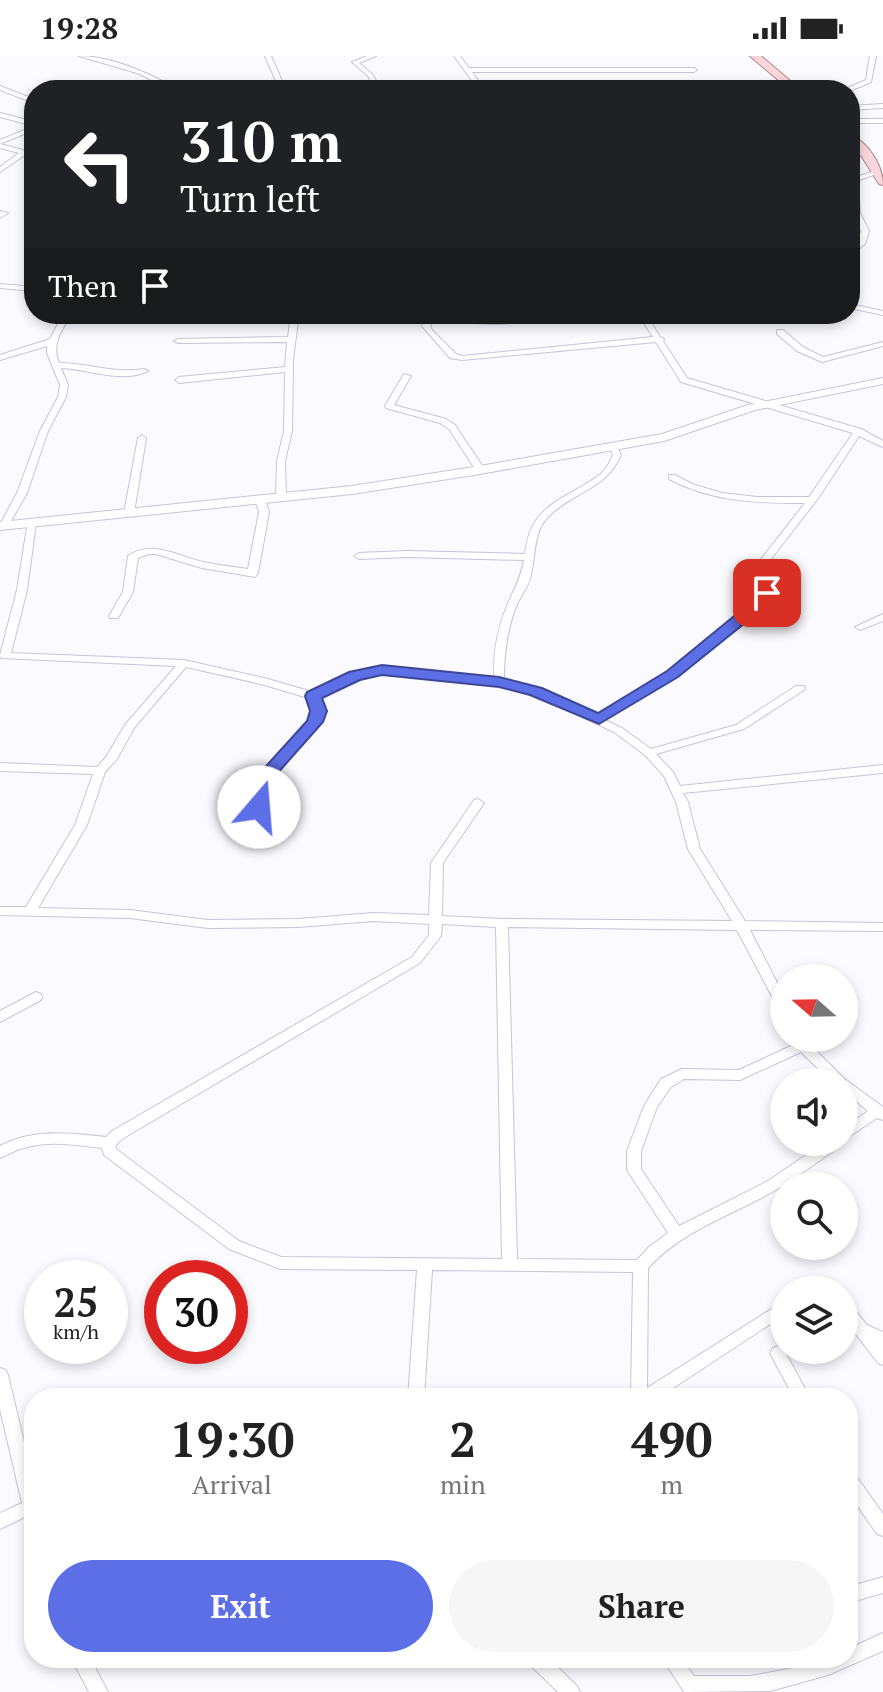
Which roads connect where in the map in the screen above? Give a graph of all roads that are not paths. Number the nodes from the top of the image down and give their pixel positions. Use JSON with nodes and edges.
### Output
{"nodes":[{"id":1,"x":82,"y":56,"type":"edge"},
{"id":2,"x":123,"y":56,"type":"edge"},
{"id":3,"x":268,"y":56,"type":"edge"},
{"id":4,"x":373,"y":56,"type":"edge"},
{"id":5,"x":457,"y":56,"type":"edge"},
{"id":6,"x":755,"y":56,"type":"edge"},
{"id":7,"x":765,"y":56,"type":"edge"},
{"id":8,"x":873,"y":56,"type":"edge"},
{"id":9,"x":108,"y":62,"type":"junction"},
{"id":10,"x":469,"y":70,"type":"junction"},
{"id":11,"x":694,"y":70,"type":"dead end"},
{"id":12,"x":156,"y":80,"type":"edge"},
{"id":13,"x":279,"y":80,"type":"edge"},
{"id":14,"x":373,"y":80,"type":"edge"},
{"id":15,"x":476,"y":80,"type":"edge"},
{"id":16,"x":784,"y":80,"type":"edge"},
{"id":17,"x":793,"y":80,"type":"edge"},
{"id":18,"x":860,"y":85,"type":"edge"},
{"id":19,"x":0,"y":88,"type":"edge"},
{"id":20,"x":24,"y":97,"type":"edge"},
{"id":21,"x":883,"y":106,"type":"edge"},
{"id":22,"x":860,"y":107,"type":"edge"},
{"id":23,"x":0,"y":115,"type":"edge"},
{"id":24,"x":860,"y":121,"type":"edge"},
{"id":25,"x":883,"y":121,"type":"edge"},
{"id":26,"x":24,"y":123,"type":"edge"},
{"id":27,"x":24,"y":131,"type":"edge"},
{"id":28,"x":860,"y":143,"type":"edge"},
{"id":29,"x":0,"y":144,"type":"edge"},
{"id":30,"x":860,"y":151,"type":"edge"},
{"id":31,"x":23,"y":153,"type":"joint"},
{"id":32,"x":0,"y":170,"type":"edge"},
{"id":33,"x":881,"y":173,"type":"edge"},
{"id":34,"x":860,"y":178,"type":"edge"},
{"id":35,"x":860,"y":221,"type":"edge"},
{"id":36,"x":860,"y":244,"type":"edge"},
{"id":37,"x":0,"y":286,"type":"edge"},
{"id":38,"x":24,"y":288,"type":"edge"},
{"id":39,"x":860,"y":308,"type":"edge"},
{"id":40,"x":883,"y":313,"type":"edge"},
{"id":41,"x":62,"y":324,"type":"edge"},
{"id":42,"x":294,"y":324,"type":"edge"},
{"id":43,"x":428,"y":324,"type":"edge"},
{"id":44,"x":649,"y":324,"type":"edge"},
{"id":45,"x":780,"y":332,"type":"dead end"},
{"id":46,"x":292,"y":339,"type":"junction"},
{"id":47,"x":660,"y":339,"type":"junction"},
{"id":48,"x":53,"y":341,"type":"junction"},
{"id":49,"x":178,"y":341,"type":"dead end"},
{"id":50,"x":883,"y":344,"type":"edge"},
{"id":51,"x":0,"y":358,"type":"edge"},
{"id":52,"x":56,"y":365,"type":"junction"},
{"id":53,"x":289,"y":369,"type":"junction"},
{"id":54,"x":144,"y":371,"type":"dead end"},
{"id":55,"x":407,"y":376,"type":"dead end"},
{"id":56,"x":179,"y":380,"type":"dead end"},
{"id":57,"x":883,"y":381,"type":"edge"},
{"id":58,"x":763,"y":404,"type":"junction"},
{"id":59,"x":858,"y":431,"type":"junction"},
{"id":60,"x":142,"y":438,"type":"dead end"},
{"id":61,"x":883,"y":444,"type":"edge"},
{"id":62,"x":613,"y":447,"type":"junction"},
{"id":63,"x":480,"y":470,"type":"junction"},
{"id":64,"x":672,"y":477,"type":"dead end"},
{"id":65,"x":281,"y":498,"type":"junction"},
{"id":66,"x":260,"y":500,"type":"junction"},
{"id":67,"x":812,"y":500,"type":"junction"},
{"id":68,"x":129,"y":513,"type":"junction"},
{"id":69,"x":31,"y":523,"type":"junction"},
{"id":70,"x":2,"y":526,"type":"edge"},
{"id":71,"x":359,"y":556,"type":"dead end"},
{"id":72,"x":528,"y":557,"type":"junction"},
{"id":73,"x":114,"y":616,"type":"dead end"},
{"id":74,"x":883,"y":617,"type":"edge"},
{"id":75,"x":860,"y":627,"type":"dead end"},
{"id":76,"x":2,"y":656,"type":"edge"},
{"id":77,"x":184,"y":663,"type":"junction"},
{"id":78,"x":499,"y":682,"type":"junction"},
{"id":79,"x":800,"y":688,"type":"dead end"},
{"id":80,"x":313,"y":696,"type":"junction"},
{"id":81,"x":599,"y":719,"type":"junction"},
{"id":82,"x":649,"y":753,"type":"junction"},
{"id":83,"x":0,"y":767,"type":"edge"},
{"id":84,"x":883,"y":769,"type":"edge"},
{"id":85,"x":100,"y":771,"type":"junction"},
{"id":86,"x":676,"y":790,"type":"junction"},
{"id":87,"x":478,"y":803,"type":"dead end"},
{"id":88,"x":259,"y":807,"type":"dead end"},
{"id":89,"x":0,"y":911,"type":"edge"},
{"id":90,"x":30,"y":911,"type":"junction"},
{"id":91,"x":435,"y":920,"type":"junction"},
{"id":92,"x":502,"y":923,"type":"junction"},
{"id":93,"x":742,"y":927,"type":"junction"},
{"id":94,"x":883,"y":927,"type":"edge"},
{"id":95,"x":770,"y":981,"type":"edge"},
{"id":96,"x":36,"y":997,"type":"dead end"},
{"id":97,"x":0,"y":1017,"type":"edge"},
{"id":98,"x":783,"y":1052,"type":"edge"},
{"id":99,"x":811,"y":1052,"type":"edge"},
{"id":100,"x":827,"y":1068,"type":"edge"},
{"id":101,"x":858,"y":1096,"type":"edge"},
{"id":102,"x":880,"y":1114,"type":"edge"},
{"id":103,"x":858,"y":1127,"type":"edge"},
{"id":104,"x":109,"y":1143,"type":"junction"},
{"id":105,"x":0,"y":1153,"type":"edge"},
{"id":106,"x":815,"y":1156,"type":"edge"},
{"id":107,"x":676,"y":1233,"type":"junction"},
{"id":108,"x":425,"y":1265,"type":"junction"},
{"id":109,"x":510,"y":1266,"type":"junction"},
{"id":110,"x":641,"y":1266,"type":"junction"},
{"id":111,"x":770,"y":1316,"type":"edge"},
{"id":112,"x":858,"y":1325,"type":"edge"},
{"id":113,"x":862,"y":1330,"type":"junction"},
{"id":114,"x":883,"y":1339,"type":"edge"},
{"id":115,"x":883,"y":1358,"type":"edge"},
{"id":116,"x":784,"y":1364,"type":"edge"},
{"id":117,"x":0,"y":1375,"type":"edge"},
{"id":118,"x":417,"y":1388,"type":"edge"},
{"id":119,"x":642,"y":1388,"type":"edge"},
{"id":120,"x":658,"y":1388,"type":"edge"},
{"id":121,"x":797,"y":1388,"type":"edge"},
{"id":122,"x":24,"y":1473,"type":"edge"},
{"id":123,"x":858,"y":1492,"type":"edge"},
{"id":124,"x":24,"y":1513,"type":"edge"},
{"id":125,"x":0,"y":1521,"type":"edge"},
{"id":126,"x":883,"y":1528,"type":"edge"},
{"id":127,"x":883,"y":1585,"type":"edge"},
{"id":128,"x":858,"y":1592,"type":"edge"},
{"id":129,"x":883,"y":1642,"type":"edge"},
{"id":130,"x":858,"y":1653,"type":"edge"},
{"id":131,"x":86,"y":1668,"type":"edge"},
{"id":132,"x":546,"y":1668,"type":"edge"},
{"id":133,"x":678,"y":1668,"type":"edge"},
{"id":134,"x":824,"y":1668,"type":"edge"},
{"id":135,"x":99,"y":1692,"type":"edge"},
{"id":136,"x":571,"y":1692,"type":"edge"}],
"edges":[{"from":1,"to":9,"type":"street"},
{"from":2,"to":9,"type":"street"},
{"from":3,"to":13,"type":"street"},
{"from":4,"to":14,"type":"street"},
{"from":5,"to":10,"type":"street"},
{"from":6,"to":16,"type":"main road"},
{"from":7,"to":17,"type":"main road"},
{"from":8,"to":18,"type":"street"},
{"from":9,"to":12,"type":"street"},
{"from":10,"to":11,"type":"street"},
{"from":10,"to":15,"type":"street"},
{"from":19,"to":20,"type":"street"},
{"from":21,"to":22,"type":"street"},
{"from":23,"to":26,"type":"street"},
{"from":24,"to":25,"type":"street"},
{"from":27,"to":29,"type":"street"},
{"from":28,"to":33,"type":"main road"},
{"from":29,"to":31,"type":"street"},
{"from":30,"to":33,"type":"main road"},
{"from":31,"to":32,"type":"street"},
{"from":33,"to":34,"type":"street"},
{"from":35,"to":36,"type":"street"},
{"from":37,"to":38,"type":"street"},
{"from":39,"to":40,"type":"street"},
{"from":41,"to":48,"type":"street"},
{"from":42,"to":46,"type":"street"},
{"from":43,"to":47,"type":"street"},
{"from":44,"to":47,"type":"street"},
{"from":45,"to":50,"type":"street"},
{"from":46,"to":49,"type":"street"},
{"from":46,"to":53,"type":"street"},
{"from":47,"to":58,"type":"street"},
{"from":48,"to":51,"type":"street"},
{"from":48,"to":52,"type":"street"},
{"from":52,"to":54,"type":"street"},
{"from":52,"to":70,"type":"street"},
{"from":53,"to":56,"type":"street"},
{"from":53,"to":65,"type":"street"},
{"from":55,"to":63,"type":"street"},
{"from":57,"to":58,"type":"street"},
{"from":58,"to":59,"type":"street"},
{"from":58,"to":62,"type":"street"},
{"from":59,"to":61,"type":"street"},
{"from":59,"to":67,"type":"street"},
{"from":60,"to":68,"type":"street"},
{"from":62,"to":63,"type":"street"},
{"from":62,"to":72,"type":"street"},
{"from":63,"to":65,"type":"street"},
{"from":64,"to":67,"type":"street"},
{"from":65,"to":66,"type":"street"},
{"from":66,"to":68,"type":"street"},
{"from":66,"to":73,"type":"street"},
{"from":67,"to":81,"type":"street"},
{"from":68,"to":69,"type":"street"},
{"from":69,"to":70,"type":"street"},
{"from":69,"to":76,"type":"street"},
{"from":71,"to":72,"type":"street"},
{"from":72,"to":78,"type":"street"},
{"from":74,"to":75,"type":"street"},
{"from":76,"to":77,"type":"street"},
{"from":77,"to":80,"type":"street"},
{"from":77,"to":85,"type":"street"},
{"from":78,"to":80,"type":"street"},
{"from":78,"to":81,"type":"street"},
{"from":79,"to":82,"type":"street"},
{"from":80,"to":88,"type":"street"},
{"from":81,"to":82,"type":"street"},
{"from":82,"to":86,"type":"street"},
{"from":83,"to":85,"type":"street"},
{"from":84,"to":86,"type":"street"},
{"from":85,"to":90,"type":"street"},
{"from":86,"to":93,"type":"street"},
{"from":87,"to":91,"type":"street"},
{"from":89,"to":90,"type":"street"},
{"from":90,"to":91,"type":"street"},
{"from":91,"to":92,"type":"street"},
{"from":91,"to":104,"type":"street"},
{"from":92,"to":93,"type":"street"},
{"from":92,"to":109,"type":"street"},
{"from":93,"to":94,"type":"street"},
{"from":93,"to":95,"type":"street"},
{"from":96,"to":97,"type":"street"},
{"from":98,"to":107,"type":"street"},
{"from":99,"to":100,"type":"street"},
{"from":101,"to":102,"type":"street"},
{"from":102,"to":103,"type":"street"},
{"from":104,"to":105,"type":"street"},
{"from":104,"to":108,"type":"street"},
{"from":106,"to":107,"type":"street"},
{"from":107,"to":110,"type":"street"},
{"from":108,"to":109,"type":"street"},
{"from":108,"to":118,"type":"street"},
{"from":109,"to":110,"type":"street"},
{"from":110,"to":119,"type":"street"},
{"from":111,"to":120,"type":"street"},
{"from":112,"to":113,"type":"street"},
{"from":113,"to":114,"type":"street"},
{"from":113,"to":115,"type":"street"},
{"from":116,"to":121,"type":"street"},
{"from":117,"to":122,"type":"street"},
{"from":123,"to":126,"type":"street"},
{"from":124,"to":125,"type":"street"},
{"from":127,"to":128,"type":"street"},
{"from":129,"to":130,"type":"street"},
{"from":131,"to":135,"type":"street"},
{"from":132,"to":136,"type":"street"},
{"from":133,"to":134,"type":"street"}]}
